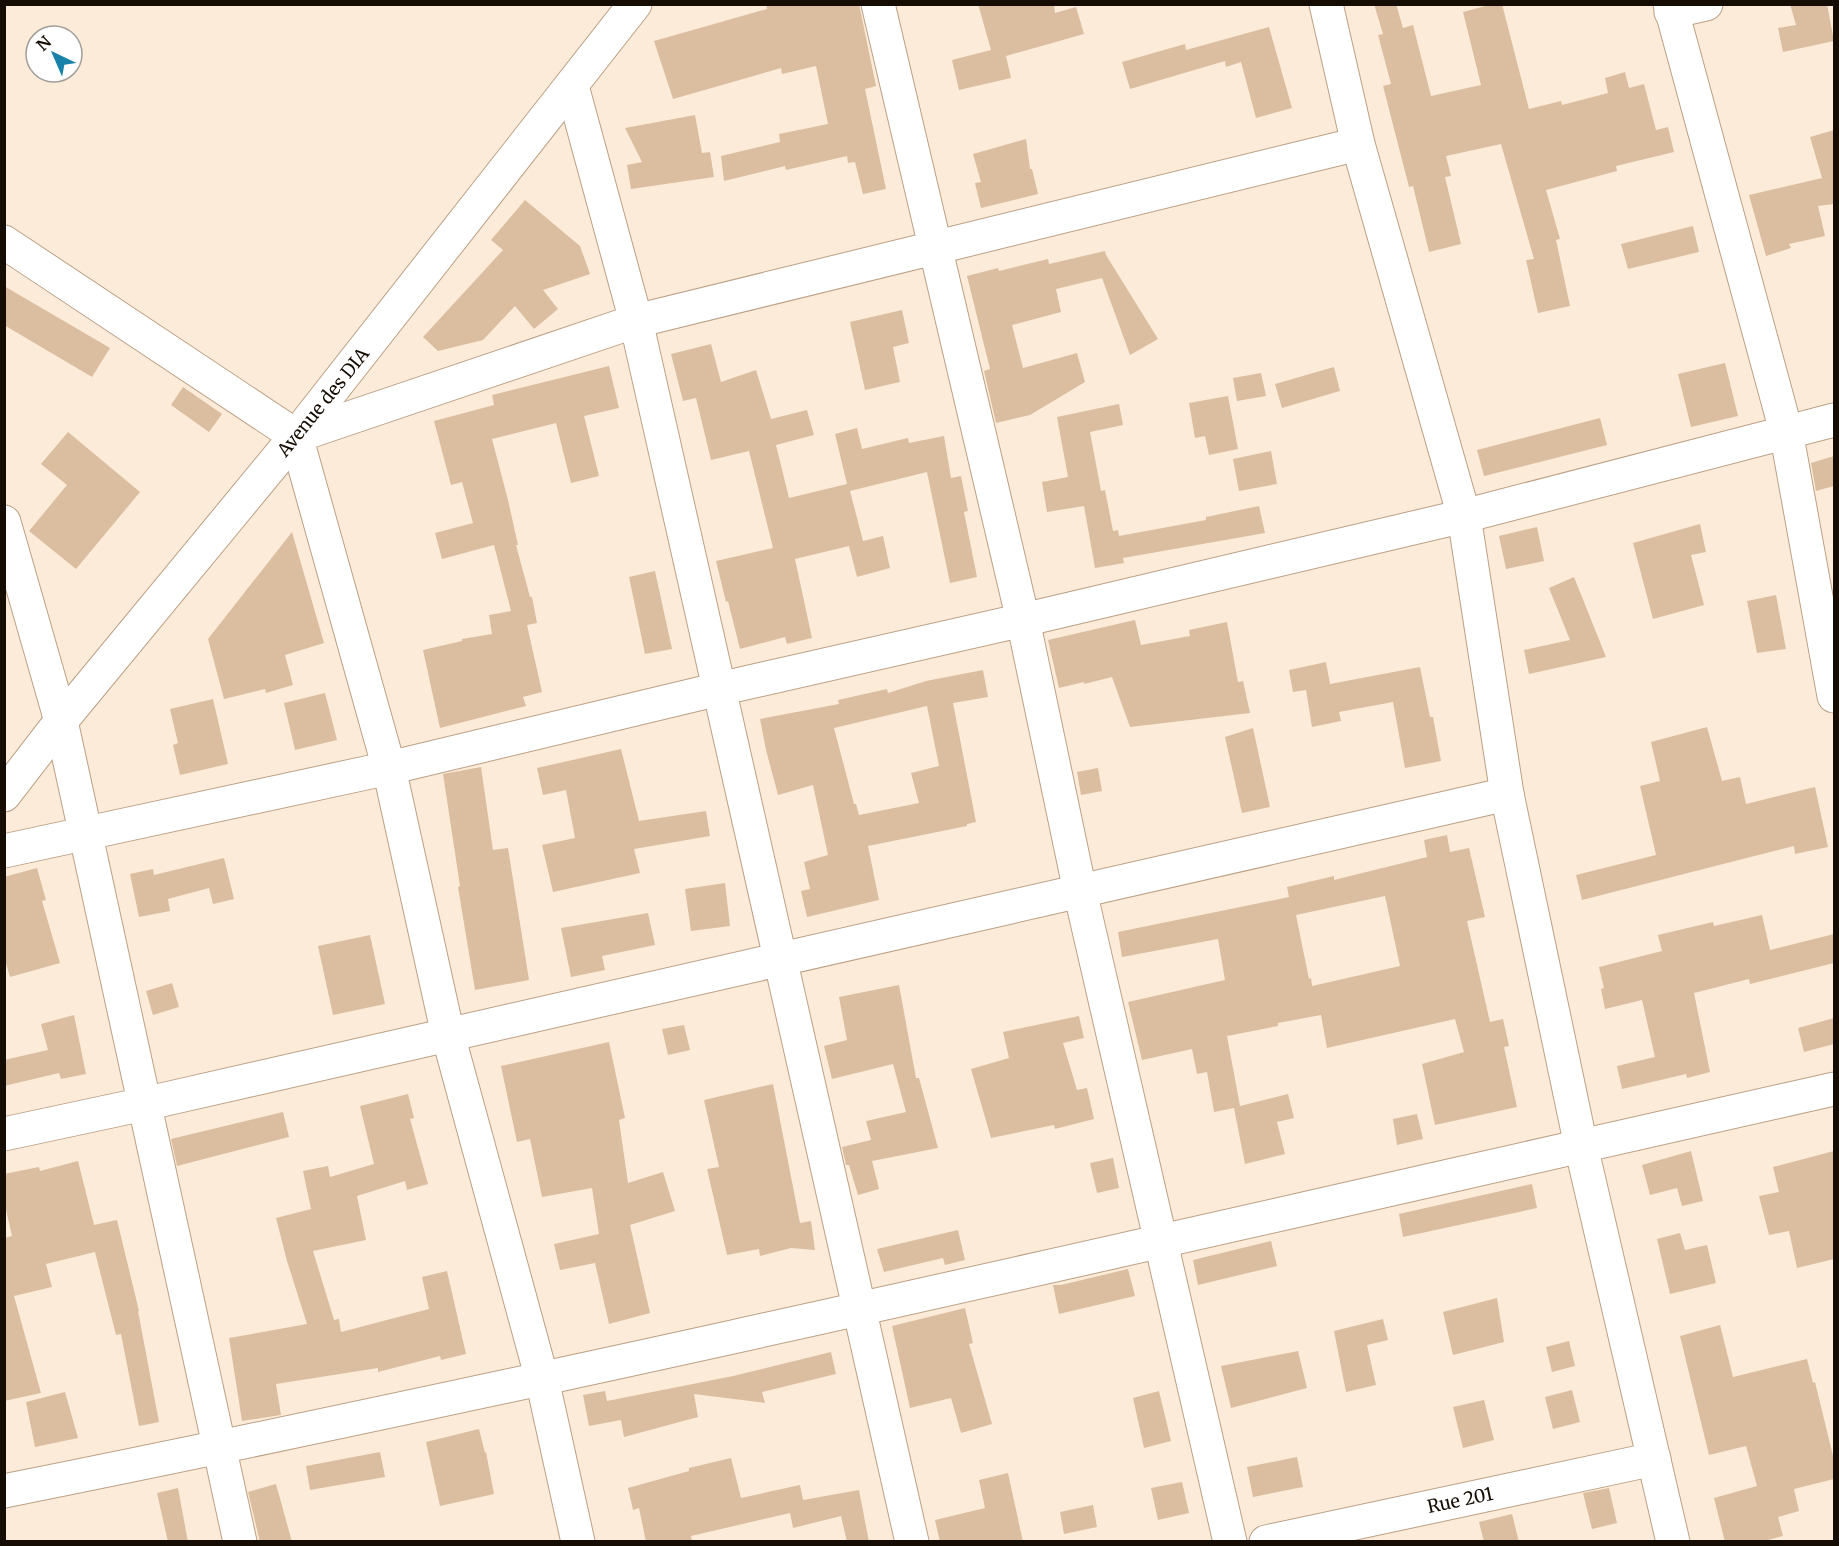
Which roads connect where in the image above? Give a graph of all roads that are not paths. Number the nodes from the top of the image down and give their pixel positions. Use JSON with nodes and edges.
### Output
{"nodes":[{"id":1,"x":878,"y":4,"type":"edge"},
{"id":2,"x":1326,"y":4,"type":"edge"},
{"id":3,"x":1706,"y":4,"type":"edge"},
{"id":4,"x":623,"y":8,"type":"edge"},
{"id":5,"x":1670,"y":8,"type":"edge"},
{"id":6,"x":572,"y":86,"type":"junction"},
{"id":7,"x":1358,"y":144,"type":"junction"},
{"id":8,"x":4,"y":242,"type":"edge"},
{"id":9,"x":936,"y":247,"type":"junction"},
{"id":10,"x":636,"y":321,"type":"junction"},
{"id":11,"x":1834,"y":420,"type":"edge"},
{"id":12,"x":1786,"y":431,"type":"junction"},
{"id":13,"x":296,"y":436,"type":"junction"},
{"id":14,"x":1464,"y":516,"type":"junction"},
{"id":15,"x":4,"y":522,"type":"edge"},
{"id":16,"x":1023,"y":620,"type":"junction"},
{"id":17,"x":719,"y":689,"type":"junction"},
{"id":18,"x":1834,"y":696,"type":"edge"},
{"id":19,"x":61,"y":721,"type":"junction"},
{"id":20,"x":389,"y":768,"type":"junction"},
{"id":21,"x":1507,"y":794,"type":"junction"},
{"id":22,"x":4,"y":795,"type":"edge"},
{"id":23,"x":85,"y":834,"type":"junction"},
{"id":24,"x":4,"y":851,"type":"edge"},
{"id":25,"x":1080,"y":891,"type":"junction"},
{"id":26,"x":780,"y":959,"type":"junction"},
{"id":27,"x":448,"y":1035,"type":"junction"},
{"id":28,"x":1834,"y":1089,"type":"edge"},
{"id":29,"x":144,"y":1104,"type":"junction"},
{"id":30,"x":4,"y":1134,"type":"edge"},
{"id":31,"x":1581,"y":1146,"type":"junction"},
{"id":32,"x":1160,"y":1240,"type":"junction"},
{"id":33,"x":858,"y":1308,"type":"junction"},
{"id":34,"x":542,"y":1379,"type":"junction"},
{"id":35,"x":219,"y":1448,"type":"junction"},
{"id":36,"x":1654,"y":1459,"type":"junction"},
{"id":37,"x":4,"y":1491,"type":"edge"},
{"id":38,"x":240,"y":1542,"type":"edge"},
{"id":39,"x":578,"y":1542,"type":"edge"},
{"id":40,"x":912,"y":1542,"type":"edge"},
{"id":41,"x":1230,"y":1542,"type":"edge"},
{"id":42,"x":1266,"y":1542,"type":"edge"},
{"id":43,"x":1673,"y":1542,"type":"edge"}],
"edges":[{"from":1,"to":9,"type":"street"},
{"from":2,"to":7,"type":"street"},
{"from":3,"to":5,"type":"street"},
{"from":4,"to":6,"type":"street","name":"Avenue des DIA"},
{"from":5,"to":12,"type":"street"},
{"from":6,"to":10,"type":"street"},
{"from":6,"to":13,"type":"street","name":"Avenue des DIA"},
{"from":7,"to":9,"type":"street"},
{"from":7,"to":14,"type":"street"},
{"from":8,"to":13,"type":"street"},
{"from":9,"to":10,"type":"street"},
{"from":9,"to":16,"type":"street"},
{"from":10,"to":13,"type":"street"},
{"from":10,"to":17,"type":"street"},
{"from":11,"to":12,"type":"street"},
{"from":12,"to":14,"type":"street"},
{"from":12,"to":18,"type":"street"},
{"from":13,"to":19,"type":"street","name":"Avenue des DIA"},
{"from":13,"to":20,"type":"street"},
{"from":14,"to":16,"type":"street"},
{"from":14,"to":21,"type":"street"},
{"from":15,"to":19,"type":"street"},
{"from":16,"to":17,"type":"street"},
{"from":16,"to":25,"type":"street"},
{"from":17,"to":20,"type":"street"},
{"from":17,"to":26,"type":"street"},
{"from":19,"to":22,"type":"street","name":"Avenue des DIA"},
{"from":19,"to":23,"type":"street"},
{"from":20,"to":23,"type":"street"},
{"from":20,"to":27,"type":"street"},
{"from":21,"to":25,"type":"street"},
{"from":21,"to":31,"type":"street"},
{"from":23,"to":24,"type":"street"},
{"from":23,"to":29,"type":"street"},
{"from":25,"to":26,"type":"street"},
{"from":25,"to":32,"type":"street"},
{"from":26,"to":27,"type":"street"},
{"from":26,"to":33,"type":"street"},
{"from":27,"to":29,"type":"street"},
{"from":27,"to":34,"type":"street"},
{"from":28,"to":31,"type":"street"},
{"from":29,"to":30,"type":"street"},
{"from":29,"to":35,"type":"street"},
{"from":31,"to":32,"type":"street"},
{"from":31,"to":36,"type":"street"},
{"from":32,"to":33,"type":"street"},
{"from":32,"to":41,"type":"street"},
{"from":33,"to":34,"type":"street"},
{"from":33,"to":40,"type":"street"},
{"from":34,"to":35,"type":"street"},
{"from":34,"to":39,"type":"street"},
{"from":35,"to":37,"type":"street"},
{"from":35,"to":38,"type":"street"},
{"from":36,"to":42,"type":"street","name":"Rue 201"},
{"from":36,"to":43,"type":"street"}]}
